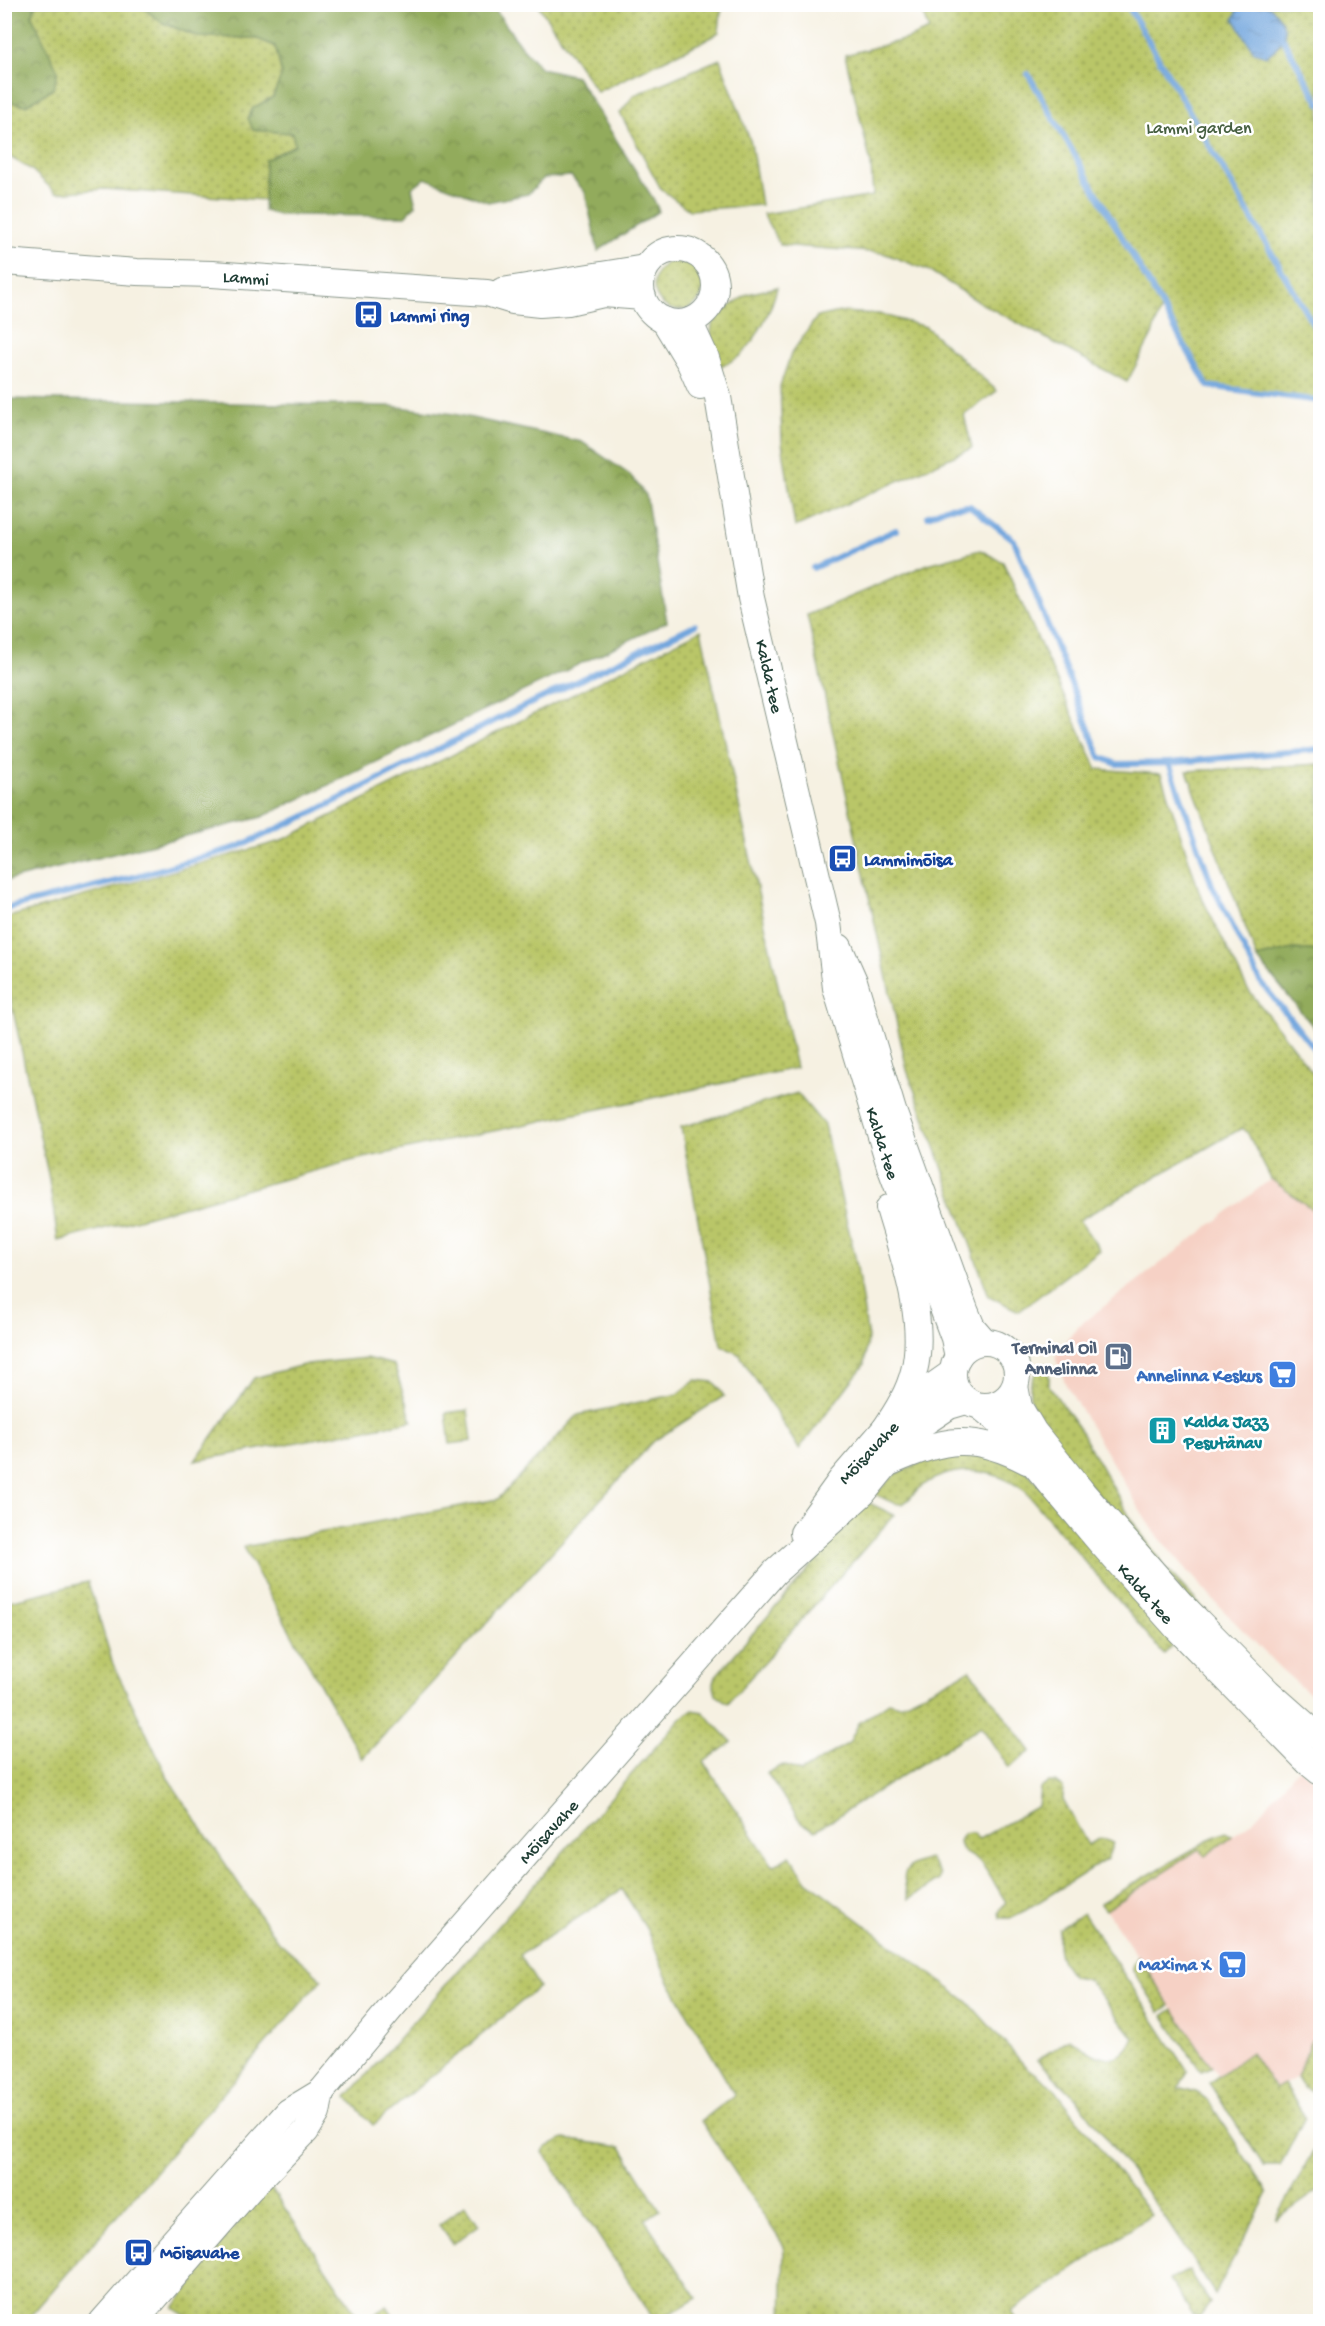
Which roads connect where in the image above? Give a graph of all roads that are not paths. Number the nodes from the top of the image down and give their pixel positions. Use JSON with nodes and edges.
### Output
{"nodes":[{"id":1,"x":4,"y":262,"type":"edge"},
{"id":2,"x":645,"y":268,"type":"junction"},
{"id":3,"x":487,"y":294,"type":"junction"},
{"id":4,"x":643,"y":297,"type":"junction"},
{"id":5,"x":664,"y":321,"type":"junction"},
{"id":6,"x":689,"y":321,"type":"junction"},
{"id":7,"x":722,"y":427,"type":"junction"},
{"id":8,"x":828,"y":923,"type":"junction"},
{"id":9,"x":890,"y":1166,"type":"junction"},
{"id":10,"x":985,"y":1342,"type":"junction"},
{"id":11,"x":955,"y":1365,"type":"junction"},
{"id":12,"x":1015,"y":1386,"type":"junction"},
{"id":13,"x":973,"y":1403,"type":"junction"},
{"id":14,"x":885,"y":1429,"type":"junction"},
{"id":15,"x":886,"y":1465,"type":"junction"},
{"id":16,"x":1035,"y":1466,"type":"junction"},
{"id":17,"x":776,"y":1572,"type":"junction"},
{"id":18,"x":1320,"y":1738,"type":"edge"},
{"id":19,"x":1320,"y":1772,"type":"edge"},
{"id":20,"x":321,"y":2092,"type":"junction"},
{"id":21,"x":102,"y":2322,"type":"edge"},
{"id":22,"x":134,"y":2322,"type":"edge"}],
"edges":[{"from":1,"to":3,"type":"street","name":"Lammi"},
{"from":2,"to":3,"type":"street","name":"Lammi"},
{"from":2,"to":4,"type":"street"},
{"from":2,"to":6,"type":"street"},
{"from":3,"to":4,"type":"street","name":"Lammi"},
{"from":4,"to":5,"type":"street"},
{"from":5,"to":6,"type":"street"},
{"from":5,"to":7,"type":"street","name":"Kalda tee"},
{"from":6,"to":7,"type":"street","name":"Kalda tee"},
{"from":7,"to":8,"type":"street","name":"Kalda tee"},
{"from":8,"to":9,"type":"street","name":"Kalda tee"},
{"from":8,"to":10,"type":"street","name":"Kalda tee"},
{"from":9,"to":11,"type":"street","name":"Kalda tee"},
{"from":9,"to":14,"type":"street"},
{"from":10,"to":11,"type":"street"},
{"from":10,"to":12,"type":"street"},
{"from":11,"to":13,"type":"street"},
{"from":11,"to":14,"type":"street","name":"Mõisavahe"},
{"from":12,"to":13,"type":"street"},
{"from":12,"to":18,"type":"street","name":"Kalda tee"},
{"from":13,"to":15,"type":"street","name":"Mõisavahe"},
{"from":13,"to":16,"type":"street","name":"Kalda tee"},
{"from":14,"to":17,"type":"street","name":"Mõisavahe"},
{"from":15,"to":16,"type":"street"},
{"from":15,"to":17,"type":"street","name":"Mõisavahe"},
{"from":16,"to":19,"type":"street","name":"Kalda tee"},
{"from":17,"to":20,"type":"street","name":"Mõisavahe"},
{"from":20,"to":21,"type":"street","name":"Mõisavahe"},
{"from":20,"to":22,"type":"street","name":"Mõisavahe"}]}
